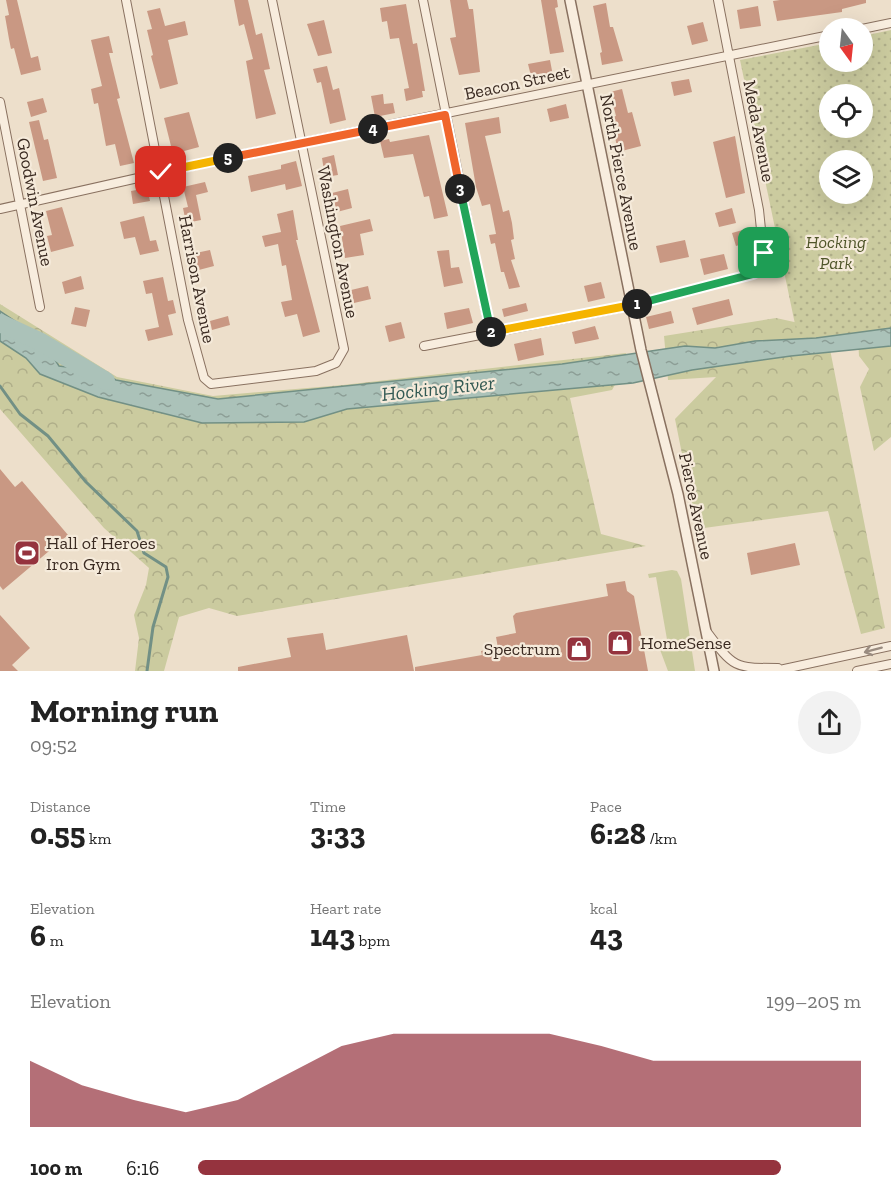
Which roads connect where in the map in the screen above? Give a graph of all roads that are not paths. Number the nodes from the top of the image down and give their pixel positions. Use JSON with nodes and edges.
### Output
{"nodes":[{"id":1,"x":126,"y":0,"type":"edge"},
{"id":2,"x":272,"y":0,"type":"edge"},
{"id":3,"x":423,"y":0,"type":"edge"},
{"id":4,"x":570,"y":0,"type":"edge"},
{"id":5,"x":718,"y":0,"type":"edge"},
{"id":6,"x":891,"y":23,"type":"edge"},
{"id":7,"x":873,"y":27,"type":"edge"},
{"id":8,"x":819,"y":37,"type":"edge"},
{"id":9,"x":729,"y":54,"type":"junction"},
{"id":10,"x":586,"y":84,"type":"junction"},
{"id":11,"x":0,"y":102,"type":"edge"},
{"id":12,"x":445,"y":115,"type":"junction"},
{"id":13,"x":303,"y":143,"type":"junction"},
{"id":14,"x":161,"y":172,"type":"junction"},
{"id":15,"x":20,"y":203,"type":"junction"},
{"id":16,"x":0,"y":209,"type":"edge"},
{"id":17,"x":631,"y":305,"type":"junction"},
{"id":18,"x":40,"y":307,"type":"dead end"},
{"id":19,"x":490,"y":332,"type":"junction"},
{"id":20,"x":424,"y":346,"type":"dead end"},
{"id":21,"x":641,"y":350,"type":"joint"},
{"id":22,"x":211,"y":384,"type":"joint"},
{"id":23,"x":706,"y":630,"type":"junction"},
{"id":24,"x":891,"y":646,"type":"edge"},
{"id":25,"x":891,"y":664,"type":"edge"},
{"id":26,"x":786,"y":669,"type":"junction"},
{"id":27,"x":714,"y":671,"type":"edge"},
{"id":28,"x":775,"y":671,"type":"edge"},
{"id":29,"x":857,"y":671,"type":"edge"}],
"edges":[{"from":1,"to":14,"type":"street","name":"Harrison Avenue"},
{"from":2,"to":13,"type":"street","name":"Washington Avenue"},
{"from":3,"to":12,"type":"street"},
{"from":4,"to":10,"type":"street","name":"North Pierce Avenue"},
{"from":5,"to":9,"type":"street","name":"Meda Avenue"},
{"from":6,"to":7,"type":"street"},
{"from":8,"to":9,"type":"street","name":"Beacon Street"},
{"from":9,"to":10,"type":"street","name":"Beacon Street"},
{"from":9,"to":17,"type":"street","name":"Meda Avenue"},
{"from":10,"to":12,"type":"street","name":"Beacon Street"},
{"from":10,"to":17,"type":"street","name":"North Pierce Avenue"},
{"from":11,"to":15,"type":"street","name":"Goodwin Avenue"},
{"from":12,"to":13,"type":"street","name":"Beacon Street"},
{"from":12,"to":19,"type":"street"},
{"from":13,"to":14,"type":"street","name":"Beacon Street"},
{"from":13,"to":22,"type":"street","name":"Washington Avenue"},
{"from":14,"to":15,"type":"street","name":"Beacon Street"},
{"from":14,"to":22,"type":"street","name":"Harrison Avenue"},
{"from":15,"to":16,"type":"street","name":"Beacon Street"},
{"from":15,"to":18,"type":"street","name":"Goodwin Avenue"},
{"from":17,"to":19,"type":"street"},
{"from":17,"to":21,"type":"street","name":"North Pierce Avenue"},
{"from":19,"to":20,"type":"street"},
{"from":21,"to":23,"type":"street","name":"Pierce Avenue"},
{"from":23,"to":26,"type":"street"},
{"from":23,"to":27,"type":"street","name":"Pierce Avenue"},
{"from":24,"to":26,"type":"street","one_way":true},
{"from":25,"to":29,"type":"street"},
{"from":26,"to":28,"type":"street"}]}
